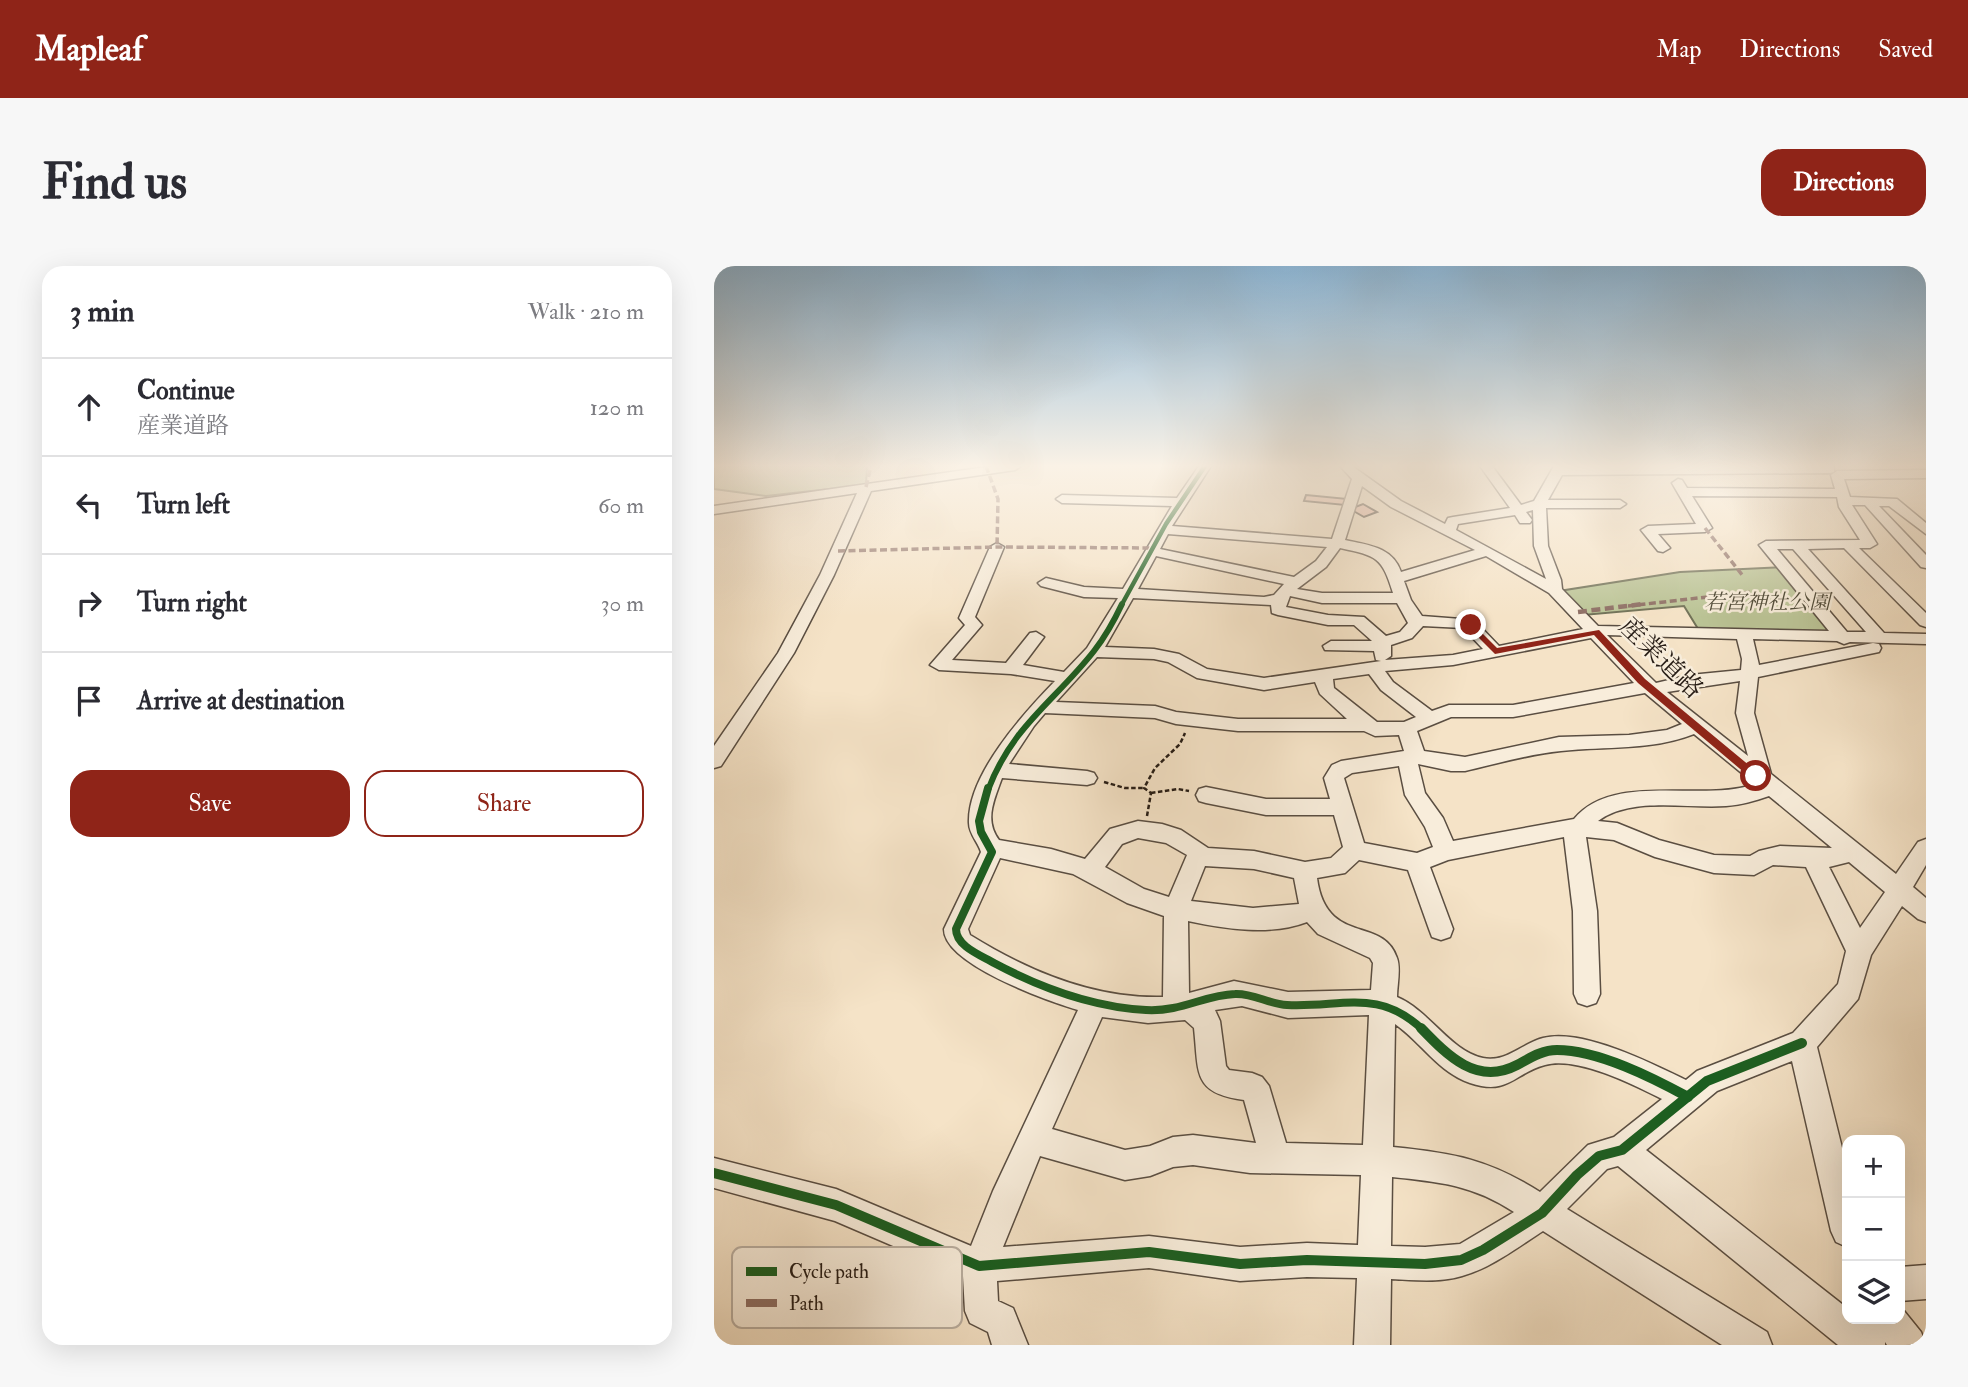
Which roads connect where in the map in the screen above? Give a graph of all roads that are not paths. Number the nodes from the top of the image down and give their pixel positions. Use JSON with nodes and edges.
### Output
{"nodes":[{"id":1,"x":853,"y":516,"type":"edge"},
{"id":2,"x":1172,"y":516,"type":"edge"},
{"id":3,"x":1342,"y":516,"type":"edge"},
{"id":4,"x":1420,"y":516,"type":"edge"},
{"id":5,"x":1483,"y":516,"type":"edge"},
{"id":6,"x":1522,"y":516,"type":"edge"},
{"id":7,"x":1539,"y":516,"type":"edge"},
{"id":8,"x":1698,"y":516,"type":"edge"},
{"id":9,"x":1853,"y":516,"type":"edge"},
{"id":10,"x":1883,"y":516,"type":"edge"},
{"id":11,"x":1909,"y":516,"type":"edge"},
{"id":12,"x":1163,"y":529,"type":"junction"},
{"id":13,"x":1926,"y":530,"type":"edge"},
{"id":14,"x":1449,"y":531,"type":"junction"},
{"id":15,"x":1904,"y":537,"type":"junction"},
{"id":16,"x":1926,"y":537,"type":"edge"},
{"id":17,"x":1540,"y":538,"type":"junction"},
{"id":18,"x":1336,"y":542,"type":"junction"},
{"id":19,"x":1796,"y":544,"type":"junction"},
{"id":20,"x":1847,"y":544,"type":"junction"},
{"id":21,"x":997,"y":547,"type":"dead end"},
{"id":22,"x":1663,"y":548,"type":"dead end"},
{"id":23,"x":1151,"y":551,"type":"junction"},
{"id":24,"x":1487,"y":551,"type":"junction"},
{"id":25,"x":1926,"y":564,"type":"edge"},
{"id":26,"x":1397,"y":578,"type":"junction"},
{"id":27,"x":1046,"y":583,"type":"dead end"},
{"id":28,"x":1554,"y":590,"type":"junction"},
{"id":29,"x":1287,"y":591,"type":"junction"},
{"id":30,"x":1126,"y":595,"type":"junction"},
{"id":31,"x":1402,"y":597,"type":"junction"},
{"id":32,"x":1415,"y":621,"type":"junction"},
{"id":33,"x":1926,"y":622,"type":"edge"},
{"id":34,"x":1596,"y":632,"type":"junction"},
{"id":35,"x":1744,"y":636,"type":"junction"},
{"id":36,"x":1036,"y":637,"type":"dead end"},
{"id":37,"x":1844,"y":639,"type":"junction"},
{"id":38,"x":1887,"y":639,"type":"junction"},
{"id":39,"x":1926,"y":639,"type":"edge"},
{"id":40,"x":1382,"y":644,"type":"junction"},
{"id":41,"x":1331,"y":646,"type":"dead end"},
{"id":42,"x":1495,"y":651,"type":"junction"},
{"id":43,"x":1093,"y":652,"type":"junction"},
{"id":44,"x":1379,"y":667,"type":"junction"},
{"id":45,"x":1011,"y":669,"type":"junction"},
{"id":46,"x":1750,"y":674,"type":"junction"},
{"id":47,"x":1323,"y":677,"type":"junction"},
{"id":48,"x":1069,"y":678,"type":"junction"},
{"id":49,"x":1651,"y":689,"type":"junction"},
{"id":50,"x":1040,"y":707,"type":"junction"},
{"id":51,"x":1428,"y":717,"type":"junction"},
{"id":52,"x":1366,"y":725,"type":"junction"},
{"id":53,"x":1695,"y":726,"type":"junction"},
{"id":54,"x":1406,"y":728,"type":"junction"},
{"id":55,"x":1411,"y":757,"type":"junction"},
{"id":56,"x":714,"y":761,"type":"edge"},
{"id":57,"x":995,"y":770,"type":"junction"},
{"id":58,"x":1087,"y":778,"type":"road end"},
{"id":59,"x":1763,"y":782,"type":"junction"},
{"id":60,"x":1206,"y":795,"type":"road end"},
{"id":61,"x":1344,"y":807,"type":"junction"},
{"id":62,"x":1575,"y":827,"type":"junction"},
{"id":63,"x":992,"y":848,"type":"junction"},
{"id":64,"x":1926,"y":848,"type":"edge"},
{"id":65,"x":1355,"y":850,"type":"junction"},
{"id":66,"x":1446,"y":851,"type":"junction"},
{"id":67,"x":1854,"y":852,"type":"junction"},
{"id":68,"x":1200,"y":854,"type":"junction"},
{"id":69,"x":1813,"y":858,"type":"junction"},
{"id":70,"x":1417,"y":862,"type":"junction"},
{"id":71,"x":1090,"y":870,"type":"junction"},
{"id":72,"x":1306,"y":871,"type":"junction"},
{"id":73,"x":1900,"y":890,"type":"junction"},
{"id":74,"x":1176,"y":909,"type":"junction"},
{"id":75,"x":1312,"y":909,"type":"junction"},
{"id":76,"x":1926,"y":912,"type":"edge"},
{"id":77,"x":1441,"y":929,"type":"dead end"},
{"id":78,"x":1859,"y":951,"type":"junction"},
{"id":79,"x":1587,"y":994,"type":"dead end"},
{"id":80,"x":1096,"y":1003,"type":"junction"},
{"id":81,"x":1384,"y":1005,"type":"junction"},
{"id":82,"x":1182,"y":1007,"type":"junction"},
{"id":83,"x":1802,"y":1044,"type":"junction"},
{"id":84,"x":1688,"y":1097,"type":"junction"},
{"id":85,"x":1033,"y":1139,"type":"junction"},
{"id":86,"x":1622,"y":1150,"type":"junction"},
{"id":87,"x":1275,"y":1157,"type":"junction"},
{"id":88,"x":1376,"y":1160,"type":"junction"},
{"id":89,"x":714,"y":1173,"type":"edge"},
{"id":90,"x":1842,"y":1210,"type":"edge"},
{"id":91,"x":1542,"y":1213,"type":"junction"},
{"id":92,"x":934,"y":1247,"type":"edge"},
{"id":93,"x":962,"y":1259,"type":"edge"},
{"id":94,"x":1372,"y":1263,"type":"junction"},
{"id":95,"x":979,"y":1266,"type":"junction"},
{"id":96,"x":1926,"y":1282,"type":"edge"},
{"id":97,"x":1905,"y":1284,"type":"edge"},
{"id":98,"x":1866,"y":1324,"type":"edge"},
{"id":99,"x":1893,"y":1324,"type":"edge"},
{"id":100,"x":1010,"y":1345,"type":"edge"},
{"id":101,"x":1372,"y":1345,"type":"edge"},
{"id":102,"x":1754,"y":1345,"type":"edge"},
{"id":103,"x":1867,"y":1345,"type":"edge"},
{"id":104,"x":1908,"y":1345,"type":"edge"}],
"edges":[{"from":1,"to":56,"type":"street"},
{"from":2,"to":12,"type":"street"},
{"from":3,"to":18,"type":"street"},
{"from":4,"to":14,"type":"street","name":"産業道路"},
{"from":5,"to":14,"type":"street"},
{"from":6,"to":17,"type":"street"},
{"from":7,"to":17,"type":"street"},
{"from":8,"to":22,"type":"street"},
{"from":9,"to":20,"type":"street"},
{"from":10,"to":15,"type":"street"},
{"from":11,"to":13,"type":"street"},
{"from":12,"to":18,"type":"street"},
{"from":12,"to":23,"type":"street"},
{"from":14,"to":24,"type":"street","name":"産業道路"},
{"from":15,"to":16,"type":"street"},
{"from":15,"to":25,"type":"street"},
{"from":17,"to":28,"type":"street"},
{"from":18,"to":26,"type":"street"},
{"from":18,"to":29,"type":"street"},
{"from":19,"to":20,"type":"street"},
{"from":19,"to":37,"type":"street"},
{"from":19,"to":38,"type":"street"},
{"from":20,"to":33,"type":"street"},
{"from":21,"to":45,"type":"street"},
{"from":23,"to":29,"type":"street"},
{"from":23,"to":30,"type":"street"},
{"from":24,"to":26,"type":"street"},
{"from":24,"to":28,"type":"street","name":"産業道路"},
{"from":26,"to":31,"type":"street"},
{"from":27,"to":30,"type":"street"},
{"from":28,"to":34,"type":"street","name":"産業道路"},
{"from":29,"to":30,"type":"street"},
{"from":29,"to":31,"type":"street"},
{"from":29,"to":40,"type":"street"},
{"from":30,"to":43,"type":"street"},
{"from":31,"to":32,"type":"street"},
{"from":32,"to":40,"type":"street"},
{"from":32,"to":42,"type":"street"},
{"from":34,"to":35,"type":"street"},
{"from":34,"to":42,"type":"street"},
{"from":34,"to":49,"type":"street","name":"産業道路"},
{"from":35,"to":37,"type":"street"},
{"from":35,"to":46,"type":"street"},
{"from":36,"to":45,"type":"street"},
{"from":37,"to":38,"type":"street"},
{"from":38,"to":39,"type":"street"},
{"from":38,"to":46,"type":"street"},
{"from":40,"to":41,"type":"street"},
{"from":40,"to":44,"type":"street"},
{"from":42,"to":44,"type":"street"},
{"from":43,"to":47,"type":"street"},
{"from":43,"to":48,"type":"street"},
{"from":44,"to":47,"type":"street"},
{"from":44,"to":51,"type":"street"},
{"from":45,"to":48,"type":"street"},
{"from":46,"to":49,"type":"street"},
{"from":46,"to":59,"type":"street"},
{"from":47,"to":52,"type":"street"},
{"from":48,"to":50,"type":"street"},
{"from":49,"to":51,"type":"street"},
{"from":49,"to":53,"type":"street","name":"産業道路"},
{"from":50,"to":52,"type":"street"},
{"from":50,"to":57,"type":"street"},
{"from":51,"to":54,"type":"street"},
{"from":52,"to":54,"type":"street"},
{"from":53,"to":55,"type":"street"},
{"from":53,"to":59,"type":"street","name":"産業道路"},
{"from":54,"to":55,"type":"street"},
{"from":55,"to":61,"type":"street"},
{"from":55,"to":66,"type":"street"},
{"from":57,"to":58,"type":"street"},
{"from":57,"to":63,"type":"street"},
{"from":59,"to":62,"type":"street"},
{"from":59,"to":67,"type":"street","name":"産業道路"},
{"from":60,"to":61,"type":"street"},
{"from":61,"to":65,"type":"street"},
{"from":62,"to":66,"type":"street"},
{"from":62,"to":69,"type":"street"},
{"from":62,"to":79,"type":"street"},
{"from":63,"to":71,"type":"street"},
{"from":63,"to":80,"type":"street"},
{"from":64,"to":73,"type":"street"},
{"from":65,"to":70,"type":"street"},
{"from":65,"to":72,"type":"street"},
{"from":66,"to":70,"type":"street"},
{"from":67,"to":69,"type":"street"},
{"from":67,"to":73,"type":"street","name":"産業道路"},
{"from":68,"to":71,"type":"street"},
{"from":68,"to":72,"type":"street"},
{"from":68,"to":74,"type":"street"},
{"from":69,"to":78,"type":"street"},
{"from":70,"to":77,"type":"street"},
{"from":71,"to":74,"type":"street"},
{"from":72,"to":75,"type":"street"},
{"from":73,"to":76,"type":"street","name":"産業道路"},
{"from":73,"to":78,"type":"street"},
{"from":74,"to":75,"type":"street"},
{"from":74,"to":82,"type":"street"},
{"from":75,"to":81,"type":"street"},
{"from":78,"to":83,"type":"street"},
{"from":80,"to":82,"type":"street"},
{"from":80,"to":85,"type":"street"},
{"from":81,"to":82,"type":"street"},
{"from":81,"to":84,"type":"street"},
{"from":81,"to":88,"type":"street"},
{"from":82,"to":87,"type":"street"},
{"from":83,"to":84,"type":"street"},
{"from":83,"to":90,"type":"street"},
{"from":84,"to":86,"type":"street"},
{"from":85,"to":87,"type":"street"},
{"from":85,"to":95,"type":"street"},
{"from":86,"to":91,"type":"street"},
{"from":86,"to":103,"type":"street"},
{"from":87,"to":88,"type":"street"},
{"from":88,"to":91,"type":"street"},
{"from":88,"to":94,"type":"street"},
{"from":89,"to":92,"type":"street"},
{"from":91,"to":94,"type":"street"},
{"from":91,"to":102,"type":"street"},
{"from":93,"to":95,"type":"street"},
{"from":94,"to":95,"type":"street"},
{"from":94,"to":101,"type":"street"},
{"from":95,"to":100,"type":"street"},
{"from":96,"to":97,"type":"street"},
{"from":98,"to":103,"type":"street"},
{"from":99,"to":104,"type":"street"}]}
